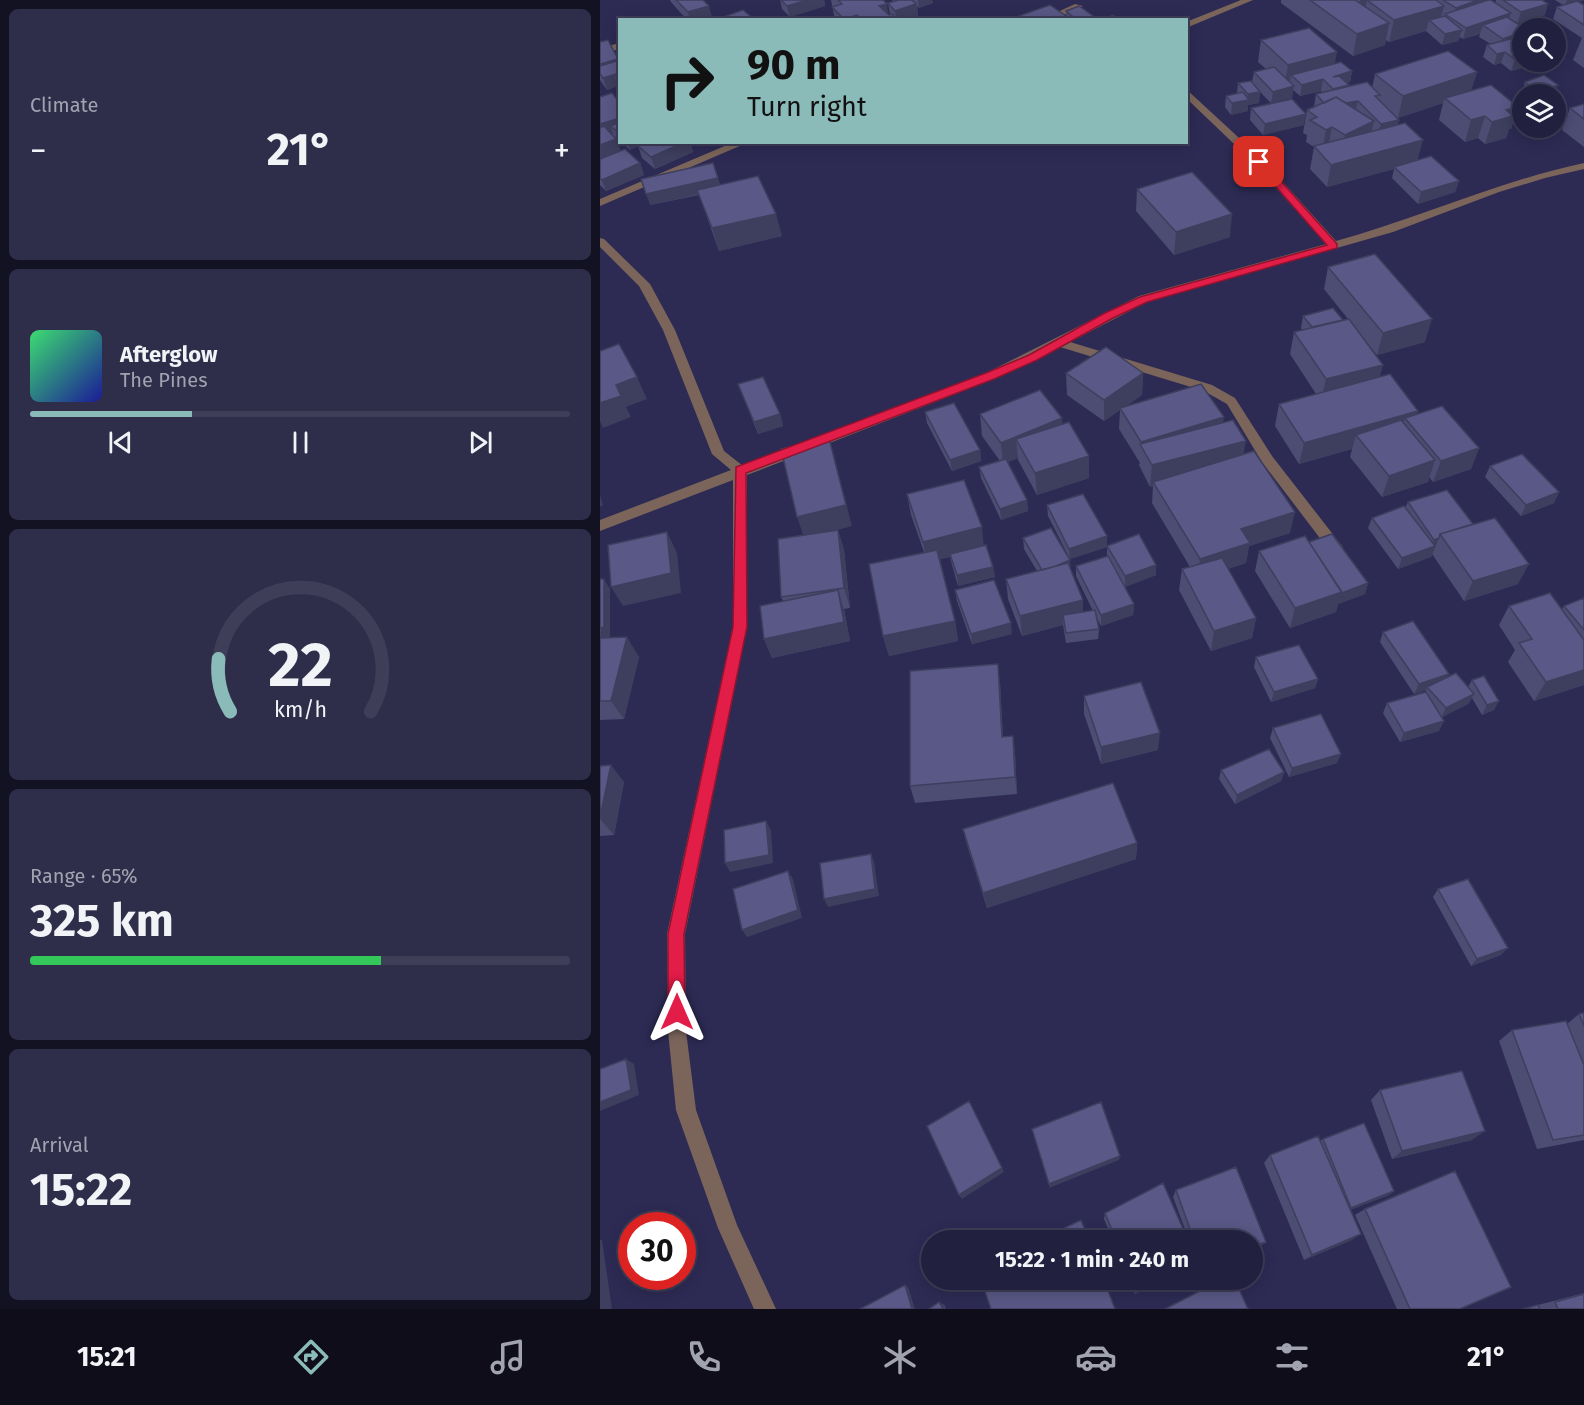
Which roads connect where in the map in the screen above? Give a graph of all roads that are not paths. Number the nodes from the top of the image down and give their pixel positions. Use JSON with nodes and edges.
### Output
{"nodes":[{"id":1,"x":1249,"y":0,"type":"edge"},
{"id":2,"x":1078,"y":6,"type":"edge"},
{"id":3,"x":1049,"y":18,"type":"edge"},
{"id":4,"x":1188,"y":24,"type":"edge"},
{"id":5,"x":618,"y":46,"type":"edge"},
{"id":6,"x":600,"y":51,"type":"edge"},
{"id":7,"x":1188,"y":94,"type":"edge"},
{"id":8,"x":739,"y":144,"type":"edge"},
{"id":9,"x":1584,"y":166,"type":"edge"},
{"id":10,"x":600,"y":203,"type":"edge"},
{"id":11,"x":600,"y":241,"type":"edge"},
{"id":12,"x":1334,"y":246,"type":"junction"},
{"id":13,"x":1060,"y":343,"type":"junction"},
{"id":14,"x":740,"y":470,"type":"junction"},
{"id":15,"x":600,"y":526,"type":"edge"},
{"id":16,"x":1342,"y":557,"type":"edge"},
{"id":17,"x":765,"y":1309,"type":"edge"}],
"edges":[{"from":1,"to":4,"type":"street"},
{"from":2,"to":3,"type":"street"},
{"from":5,"to":6,"type":"street"},
{"from":7,"to":12,"type":"street"},
{"from":8,"to":10,"type":"street"},
{"from":9,"to":12,"type":"street"},
{"from":11,"to":14,"type":"street"},
{"from":12,"to":13,"type":"street"},
{"from":13,"to":14,"type":"street"},
{"from":13,"to":16,"type":"street"},
{"from":14,"to":15,"type":"street"},
{"from":14,"to":17,"type":"street"}]}
